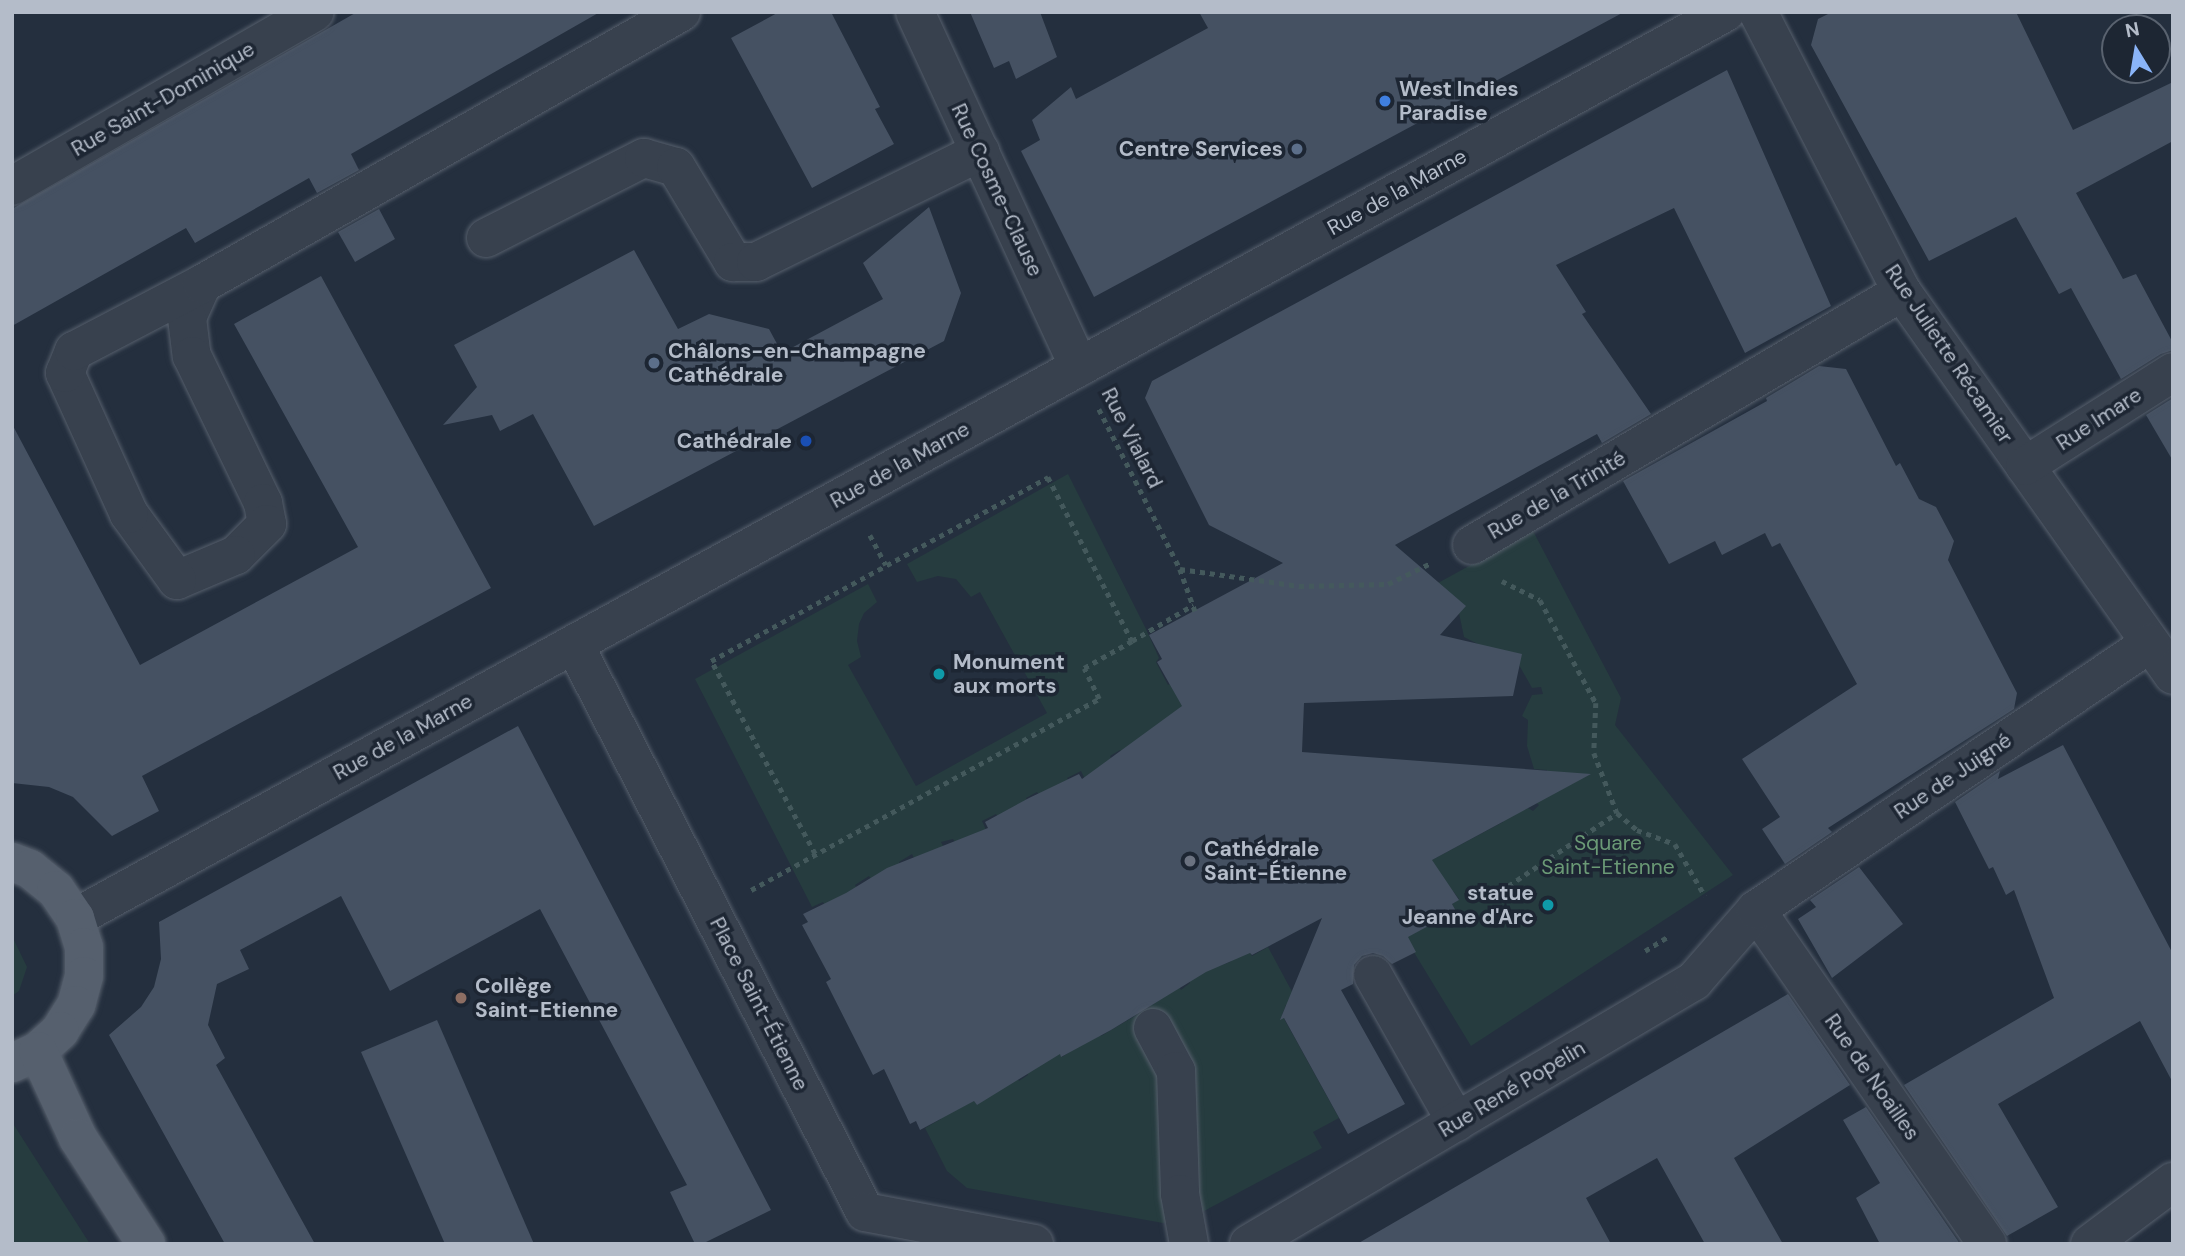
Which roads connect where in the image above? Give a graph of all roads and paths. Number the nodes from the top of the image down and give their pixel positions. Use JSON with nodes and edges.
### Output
{"nodes":[{"id":1,"x":315,"y":12,"type":"edge"},
{"id":2,"x":681,"y":12,"type":"edge"},
{"id":3,"x":915,"y":12,"type":"edge"},
{"id":4,"x":1758,"y":12,"type":"edge"},
{"id":5,"x":1713,"y":15,"type":"edge"},
{"id":6,"x":980,"y":152,"type":"junction"},
{"id":7,"x":12,"y":186,"type":"edge"},
{"id":8,"x":485,"y":238,"type":"dead end"},
{"id":9,"x":202,"y":284,"type":"junction"},
{"id":10,"x":1902,"y":292,"type":"junction"},
{"id":11,"x":1079,"y":367,"type":"junction"},
{"id":12,"x":2173,"y":372,"type":"edge"},
{"id":13,"x":2025,"y":466,"type":"junction"},
{"id":14,"x":1472,"y":545,"type":"junction"},
{"id":15,"x":1180,"y":569,"type":"junction"},
{"id":16,"x":1132,"y":641,"type":"junction"},
{"id":17,"x":2150,"y":643,"type":"junction"},
{"id":18,"x":574,"y":644,"type":"junction"},
{"id":19,"x":2173,"y":675,"type":"edge"},
{"id":20,"x":1617,"y":813,"type":"junction"},
{"id":21,"x":815,"y":854,"type":"junction"},
{"id":22,"x":12,"y":862,"type":"edge"},
{"id":23,"x":1508,"y":886,"type":"dead end"},
{"id":24,"x":1708,"y":901,"type":"dead end"},
{"id":25,"x":1756,"y":910,"type":"junction"},
{"id":26,"x":711,"y":911,"type":"junction"},
{"id":27,"x":75,"y":918,"type":"junction"},
{"id":28,"x":1678,"y":930,"type":"dead end"},
{"id":29,"x":1643,"y":952,"type":"dead end"},
{"id":30,"x":1373,"y":975,"type":"dead end"},
{"id":31,"x":1153,"y":1028,"type":"dead end"},
{"id":32,"x":25,"y":1057,"type":"edge"},
{"id":33,"x":1456,"y":1122,"type":"junction"},
{"id":34,"x":2173,"y":1182,"type":"edge"},
{"id":35,"x":146,"y":1244,"type":"edge"},
{"id":36,"x":1034,"y":1244,"type":"edge"},
{"id":37,"x":1189,"y":1244,"type":"edge"},
{"id":38,"x":1249,"y":1244,"type":"edge"},
{"id":39,"x":1987,"y":1244,"type":"edge"},
{"id":40,"x":2090,"y":1244,"type":"edge"}],
"edges":[{"from":1,"to":7,"type":"street","name":"Rue Saint-Dominique"},
{"from":2,"to":9,"type":"street"},
{"from":3,"to":6,"type":"street","name":"Rue Cosme-Clause"},
{"from":4,"to":10,"type":"street","name":"Rue Juliette Récamier"},
{"from":5,"to":11,"type":"street","name":"Rue de la Marne"},
{"from":6,"to":8,"type":"street"},
{"from":6,"to":11,"type":"street","name":"Rue Cosme-Clause"},
{"from":9,"to":9,"type":"street"},
{"from":10,"to":13,"type":"street","name":"Rue Juliette Récamier"},
{"from":10,"to":14,"type":"street","name":"Rue de la Trinité"},
{"from":11,"to":15,"type":"path","name":"Rue Vialard"},
{"from":11,"to":18,"type":"street","name":"Rue de la Marne"},
{"from":12,"to":13,"type":"street","name":"Rue Imare"},
{"from":13,"to":17,"type":"street","name":"Rue Juliette Récamier"},
{"from":14,"to":15,"type":"path","name":"Rue de la Trinité"},
{"from":14,"to":20,"type":"path"},
{"from":15,"to":16,"type":"path","name":"Rue Vialard"},
{"from":16,"to":21,"type":"path"},
{"from":16,"to":21,"type":"path"},
{"from":17,"to":19,"type":"street","name":"Rue Juliette Récamier"},
{"from":17,"to":25,"type":"street","name":"Rue de Juigné"},
{"from":18,"to":26,"type":"street","name":"Place Saint-Étienne"},
{"from":18,"to":27,"type":"street","name":"Rue de la Marne"},
{"from":20,"to":23,"type":"path"},
{"from":20,"to":24,"type":"path"},
{"from":21,"to":26,"type":"path"},
{"from":22,"to":27,"type":"main road"},
{"from":25,"to":33,"type":"street","name":"Rue René Popelin"},
{"from":25,"to":39,"type":"street","name":"Rue de Noailles"},
{"from":26,"to":36,"type":"street","name":"Place Saint-Étienne"},
{"from":27,"to":32,"type":"main road"},
{"from":28,"to":29,"type":"path"},
{"from":30,"to":33,"type":"street"},
{"from":31,"to":37,"type":"street"},
{"from":32,"to":35,"type":"main road"},
{"from":33,"to":38,"type":"street","name":"Rue René Popelin"},
{"from":34,"to":40,"type":"street"}]}
